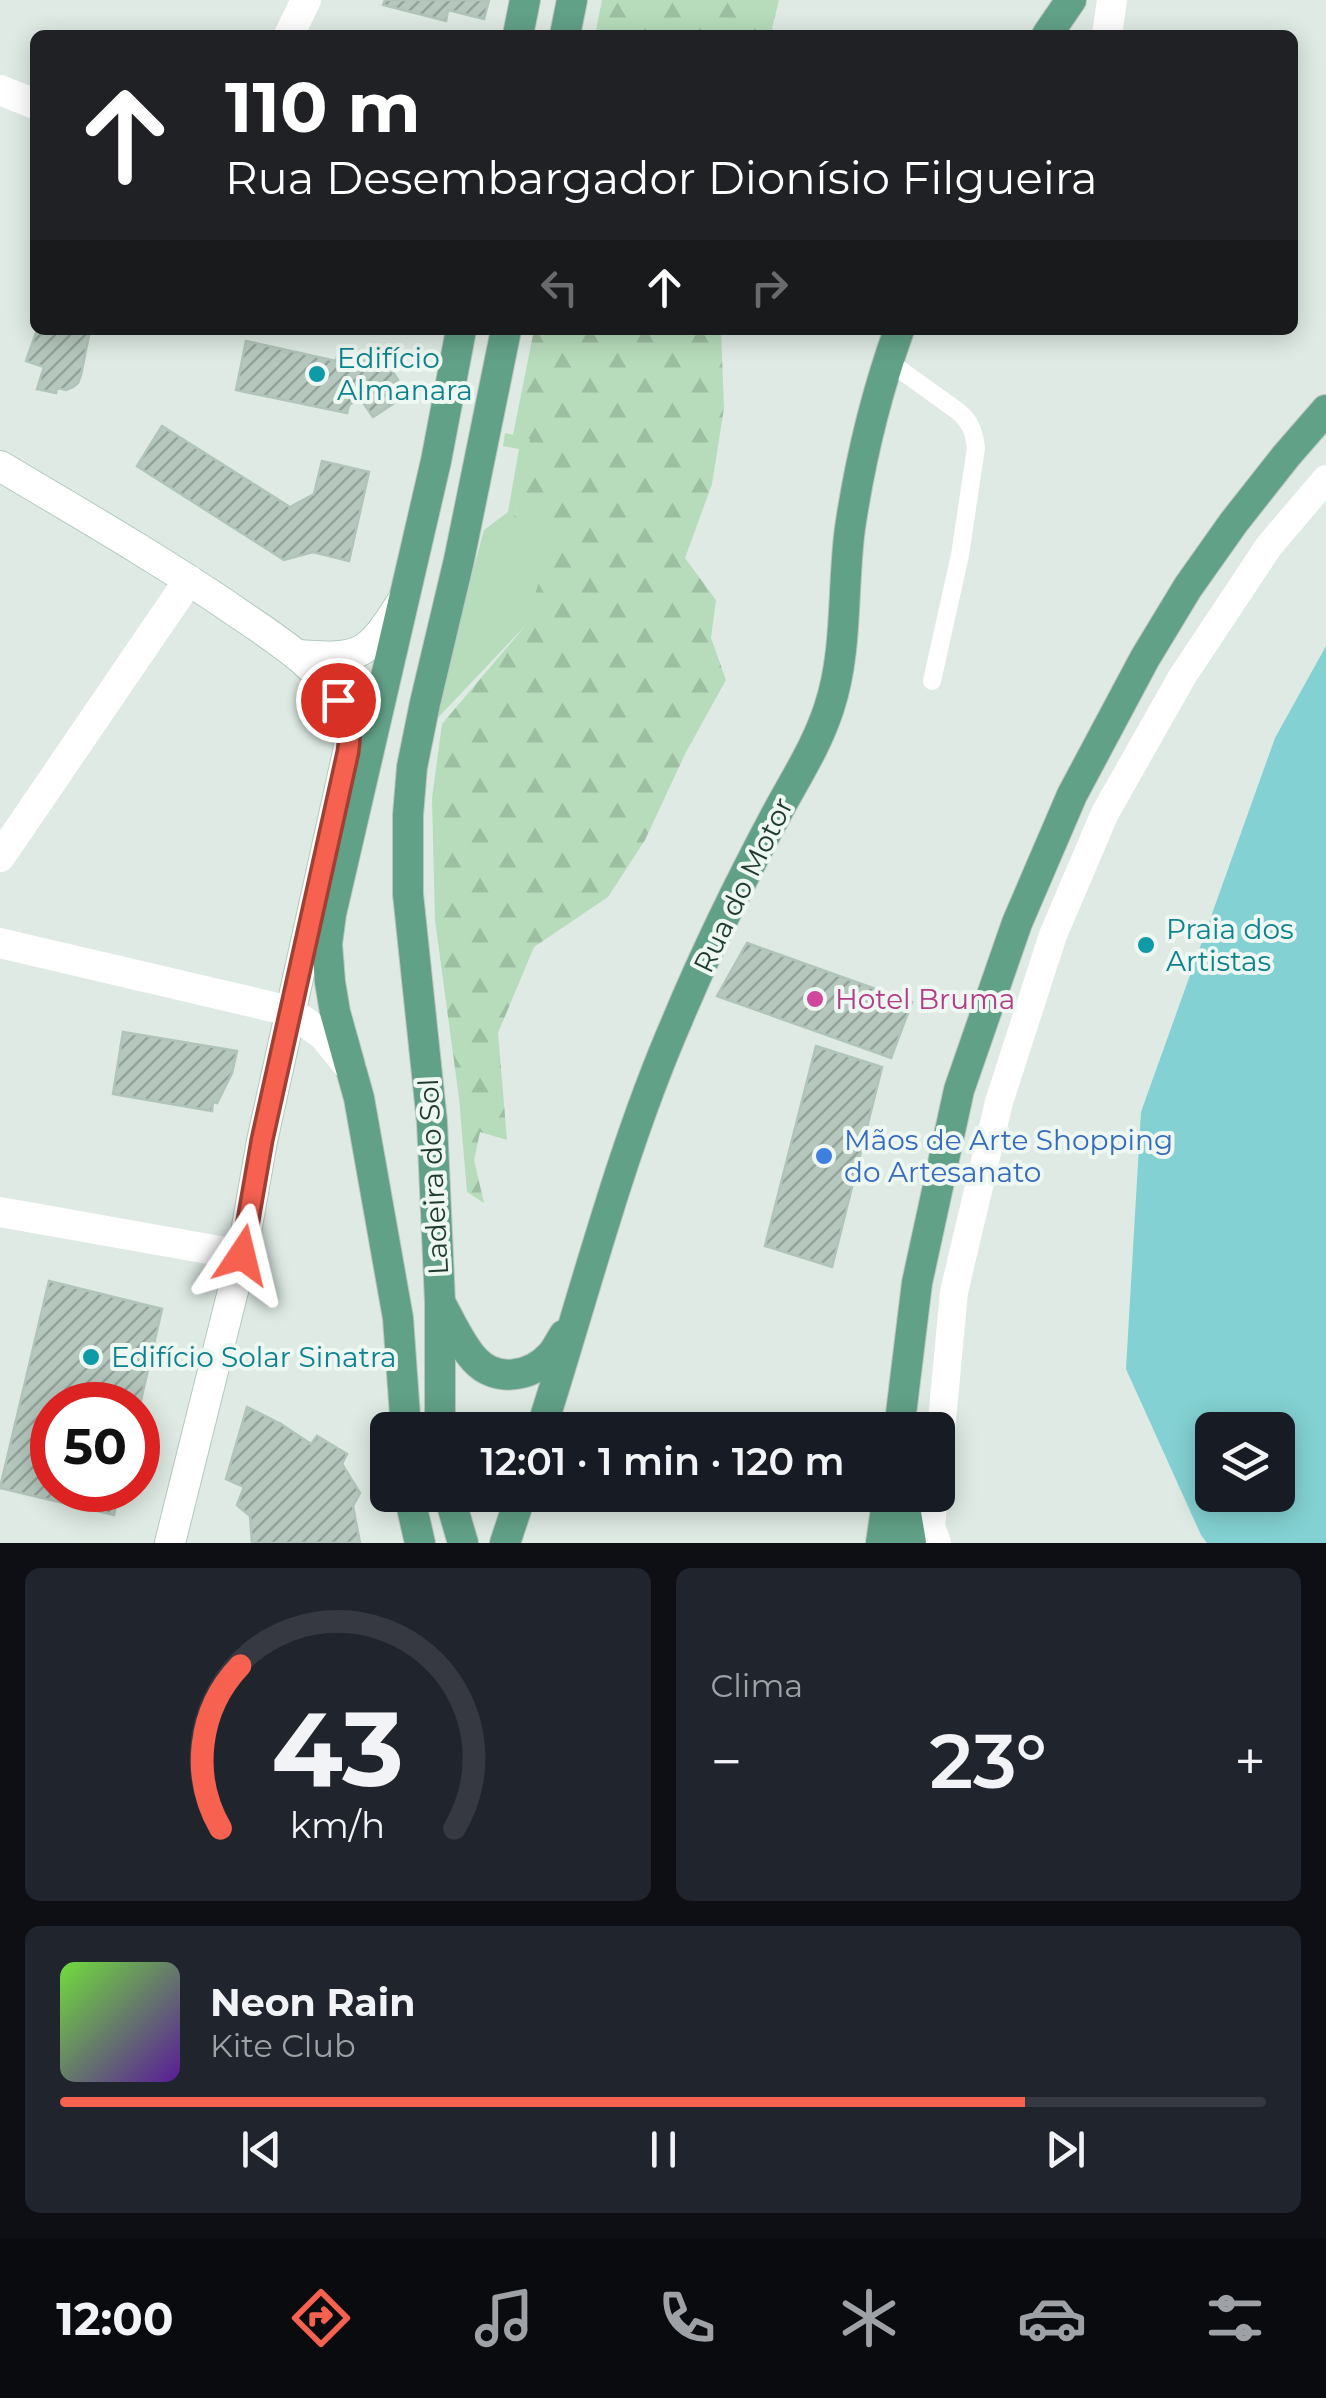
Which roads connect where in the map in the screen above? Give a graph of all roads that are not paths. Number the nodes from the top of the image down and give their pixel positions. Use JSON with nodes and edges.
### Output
{"nodes":[{"id":1,"x":306,"y":0,"type":"edge"},
{"id":2,"x":525,"y":0,"type":"edge"},
{"id":3,"x":572,"y":0,"type":"edge"},
{"id":4,"x":1071,"y":0,"type":"edge"},
{"id":5,"x":1112,"y":0,"type":"edge"},
{"id":6,"x":291,"y":30,"type":"edge"},
{"id":7,"x":519,"y":30,"type":"edge"},
{"id":8,"x":566,"y":30,"type":"edge"},
{"id":9,"x":1051,"y":30,"type":"edge"},
{"id":10,"x":1107,"y":30,"type":"edge"},
{"id":11,"x":0,"y":90,"type":"edge"},
{"id":12,"x":30,"y":102,"type":"edge"},
{"id":13,"x":460,"y":335,"type":"edge"},
{"id":14,"x":505,"y":335,"type":"edge"},
{"id":15,"x":897,"y":335,"type":"edge"},
{"id":16,"x":888,"y":361,"type":"junction"},
{"id":17,"x":1326,"y":410,"type":"edge"},
{"id":18,"x":0,"y":466,"type":"edge"},
{"id":19,"x":1326,"y":480,"type":"edge"},
{"id":20,"x":189,"y":580,"type":"junction"},
{"id":21,"x":402,"y":601,"type":"junction"},
{"id":22,"x":299,"y":655,"type":"junction"},
{"id":23,"x":932,"y":681,"type":"dead end"},
{"id":24,"x":0,"y":857,"type":"edge"},
{"id":25,"x":0,"y":943,"type":"edge"},
{"id":26,"x":290,"y":1011,"type":"junction"},
{"id":27,"x":353,"y":1071,"type":"junction"},
{"id":28,"x":0,"y":1212,"type":"edge"},
{"id":29,"x":242,"y":1255,"type":"junction"},
{"id":30,"x":440,"y":1302,"type":"junction"},
{"id":31,"x":582,"y":1302,"type":"junction"},
{"id":32,"x":405,"y":1412,"type":"edge"},
{"id":33,"x":440,"y":1412,"type":"edge"},
{"id":34,"x":548,"y":1412,"type":"edge"},
{"id":35,"x":900,"y":1412,"type":"edge"},
{"id":36,"x":943,"y":1412,"type":"edge"},
{"id":37,"x":413,"y":1512,"type":"edge"},
{"id":38,"x":454,"y":1512,"type":"edge"},
{"id":39,"x":515,"y":1512,"type":"edge"},
{"id":40,"x":886,"y":1512,"type":"edge"},
{"id":41,"x":906,"y":1512,"type":"edge"},
{"id":42,"x":933,"y":1512,"type":"edge"},
{"id":43,"x":170,"y":1543,"type":"edge"},
{"id":44,"x":420,"y":1543,"type":"edge"},
{"id":45,"x":463,"y":1543,"type":"edge"},
{"id":46,"x":505,"y":1543,"type":"edge"},
{"id":47,"x":881,"y":1543,"type":"edge"},
{"id":48,"x":911,"y":1543,"type":"edge"},
{"id":49,"x":937,"y":1543,"type":"edge"}],
"edges":[{"from":1,"to":6,"type":"main road"},
{"from":2,"to":7,"type":"main road"},
{"from":3,"to":8,"type":"main road"},
{"from":4,"to":9,"type":"main road"},
{"from":5,"to":10,"type":"main road"},
{"from":11,"to":12,"type":"main road"},
{"from":13,"to":21,"type":"main road","name":"Ladeira do Sol"},
{"from":14,"to":30,"type":"main road","name":"Ladeira do Sol"},
{"from":15,"to":16,"type":"main road","name":"Rua do Motor"},
{"from":16,"to":23,"type":"lane"},
{"from":16,"to":31,"type":"main road","name":"Rua do Motor"},
{"from":17,"to":35,"type":"main road"},
{"from":18,"to":20,"type":"main road"},
{"from":19,"to":36,"type":"street"},
{"from":20,"to":22,"type":"main road"},
{"from":20,"to":24,"type":"main road"},
{"from":21,"to":22,"type":"main road"},
{"from":21,"to":27,"type":"main road","name":"Ladeira do Sol"},
{"from":22,"to":26,"type":"main road"},
{"from":25,"to":26,"type":"main road"},
{"from":26,"to":27,"type":"main road"},
{"from":26,"to":29,"type":"main road"},
{"from":27,"to":32,"type":"main road","name":"Ladeira do Sol"},
{"from":28,"to":29,"type":"main road"},
{"from":29,"to":43,"type":"main road"},
{"from":30,"to":31,"type":"main road"},
{"from":30,"to":33,"type":"main road","name":"Ladeira do Sol"},
{"from":31,"to":34,"type":"main road","name":"Rua do Motor"},
{"from":37,"to":44,"type":"main road"},
{"from":38,"to":45,"type":"main road"},
{"from":39,"to":46,"type":"main road"},
{"from":40,"to":47,"type":"main road"},
{"from":41,"to":48,"type":"main road"},
{"from":42,"to":49,"type":"street"}]}
